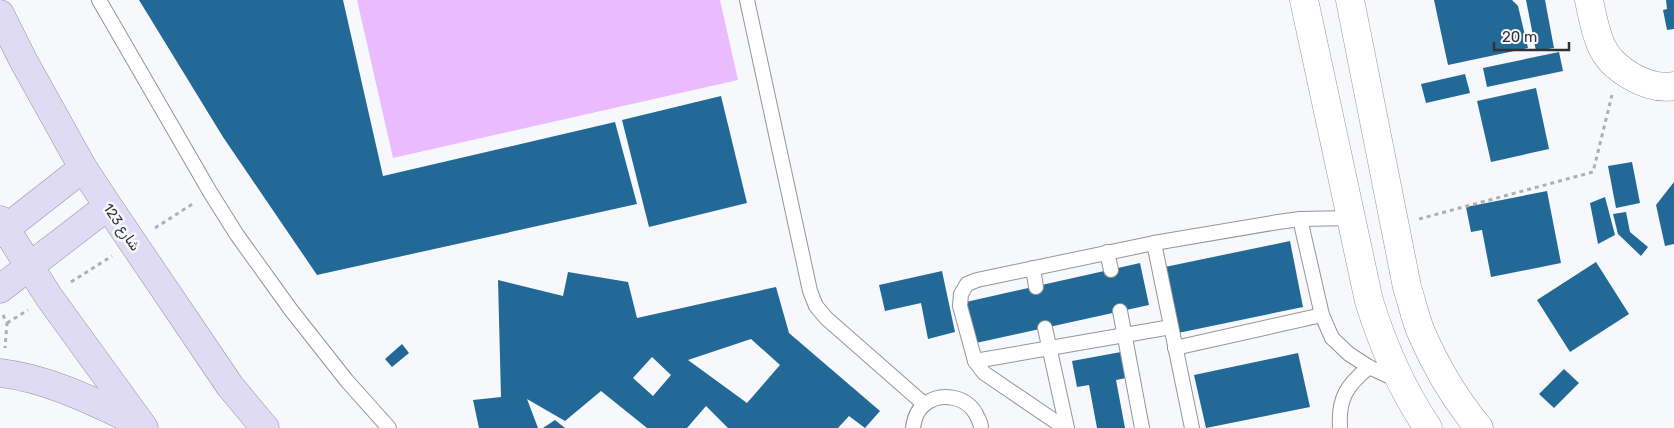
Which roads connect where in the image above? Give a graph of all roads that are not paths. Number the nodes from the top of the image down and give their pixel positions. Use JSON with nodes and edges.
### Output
{"nodes":[{"id":1,"x":748,"y":0,"type":"edge"},
{"id":2,"x":1304,"y":0,"type":"edge"},
{"id":3,"x":1350,"y":0,"type":"edge"},
{"id":4,"x":1589,"y":0,"type":"edge"},
{"id":5,"x":101,"y":1,"type":"edge"},
{"id":6,"x":0,"y":14,"type":"edge"},
{"id":7,"x":1674,"y":86,"type":"edge"},
{"id":8,"x":83,"y":168,"type":"junction"},
{"id":9,"x":108,"y":206,"type":"junction"},
{"id":10,"x":1351,"y":218,"type":"junction"},
{"id":11,"x":1300,"y":219,"type":"junction"},
{"id":12,"x":2,"y":227,"type":"edge"},
{"id":13,"x":1154,"y":242,"type":"junction"},
{"id":14,"x":1107,"y":252,"type":"junction"},
{"id":15,"x":29,"y":267,"type":"junction"},
{"id":16,"x":1033,"y":268,"type":"junction"},
{"id":17,"x":1111,"y":270,"type":"dead end"},
{"id":18,"x":1036,"y":286,"type":"dead end"},
{"id":19,"x":0,"y":289,"type":"edge"},
{"id":20,"x":1120,"y":311,"type":"dead end"},
{"id":21,"x":1322,"y":315,"type":"junction"},
{"id":22,"x":1171,"y":327,"type":"junction"},
{"id":23,"x":1045,"y":328,"type":"dead end"},
{"id":24,"x":1124,"y":335,"type":"junction"},
{"id":25,"x":1050,"y":348,"type":"junction"},
{"id":26,"x":1175,"y":348,"type":"junction"},
{"id":27,"x":975,"y":361,"type":"junction"},
{"id":28,"x":1369,"y":366,"type":"junction"},
{"id":29,"x":1,"y":373,"type":"edge"},
{"id":30,"x":1399,"y":381,"type":"junction"},
{"id":31,"x":924,"y":404,"type":"junction"},
{"id":32,"x":142,"y":426,"type":"edge"},
{"id":33,"x":265,"y":428,"type":"edge"},
{"id":34,"x":389,"y":428,"type":"edge"},
{"id":35,"x":913,"y":428,"type":"edge"},
{"id":36,"x":981,"y":428,"type":"edge"},
{"id":37,"x":1066,"y":428,"type":"edge"},
{"id":38,"x":1142,"y":428,"type":"edge"},
{"id":39,"x":1192,"y":428,"type":"edge"},
{"id":40,"x":1338,"y":428,"type":"edge"},
{"id":41,"x":1428,"y":428,"type":"edge"},
{"id":42,"x":1479,"y":428,"type":"edge"}],
"edges":[{"from":1,"to":31,"type":"lane"},
{"from":2,"to":10,"type":"street"},
{"from":3,"to":42,"type":"street"},
{"from":4,"to":7,"type":"street"},
{"from":5,"to":34,"type":"lane"},
{"from":6,"to":8,"type":"main road","name":"شارع 123"},
{"from":8,"to":9,"type":"main road","name":"شارع 123"},
{"from":8,"to":12,"type":"main road"},
{"from":9,"to":15,"type":"main road"},
{"from":9,"to":33,"type":"main road","name":"شارع 123"},
{"from":10,"to":11,"type":"lane"},
{"from":10,"to":30,"type":"street"},
{"from":11,"to":13,"type":"lane"},
{"from":11,"to":21,"type":"lane"},
{"from":12,"to":15,"type":"main road"},
{"from":13,"to":14,"type":"lane"},
{"from":13,"to":22,"type":"lane"},
{"from":14,"to":16,"type":"lane"},
{"from":14,"to":17,"type":"lane"},
{"from":15,"to":19,"type":"main road"},
{"from":15,"to":32,"type":"main road"},
{"from":16,"to":18,"type":"lane"},
{"from":16,"to":27,"type":"lane"},
{"from":20,"to":24,"type":"lane"},
{"from":21,"to":26,"type":"lane"},
{"from":21,"to":28,"type":"lane"},
{"from":22,"to":24,"type":"lane"},
{"from":22,"to":26,"type":"lane"},
{"from":23,"to":25,"type":"lane"},
{"from":24,"to":25,"type":"lane"},
{"from":24,"to":38,"type":"lane"},
{"from":25,"to":27,"type":"lane"},
{"from":25,"to":37,"type":"lane"},
{"from":26,"to":39,"type":"lane"},
{"from":27,"to":37,"type":"lane"},
{"from":28,"to":30,"type":"lane"},
{"from":28,"to":40,"type":"lane"},
{"from":29,"to":32,"type":"main road"},
{"from":30,"to":41,"type":"street"},
{"from":31,"to":35,"type":"lane"},
{"from":31,"to":36,"type":"lane"}]}
